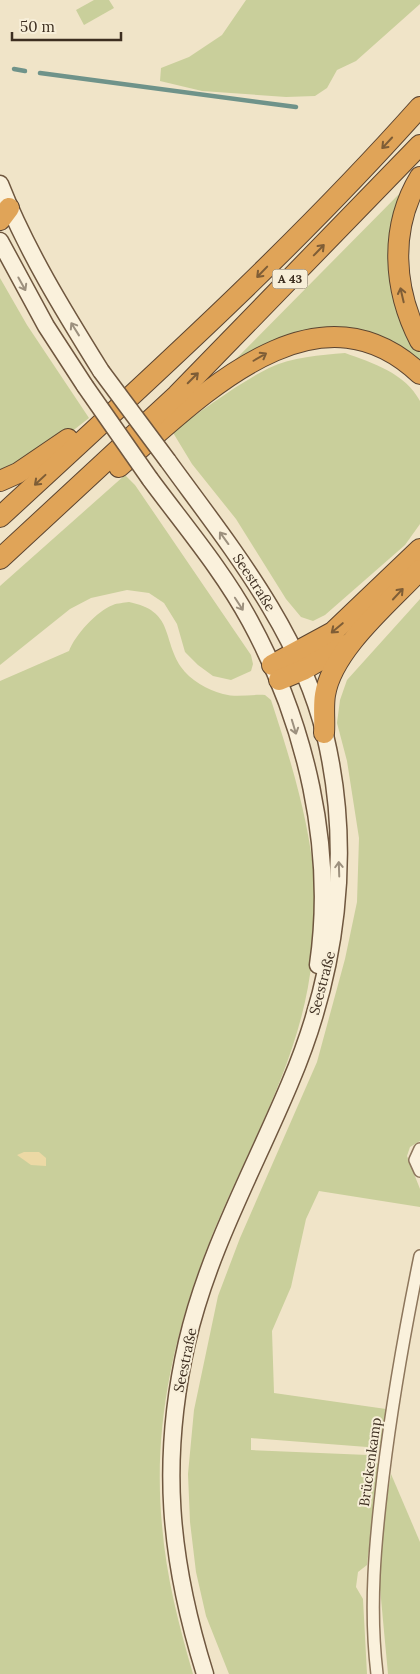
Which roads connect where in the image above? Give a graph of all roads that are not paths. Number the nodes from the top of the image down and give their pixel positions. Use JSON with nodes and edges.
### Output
{"nodes":[{"id":1,"x":420,"y":107,"type":"edge"},
{"id":2,"x":420,"y":145,"type":"edge"},
{"id":3,"x":420,"y":177,"type":"edge"},
{"id":4,"x":0,"y":184,"type":"edge"},
{"id":5,"x":3,"y":212,"type":"edge"},
{"id":6,"x":0,"y":241,"type":"edge"},
{"id":7,"x":195,"y":337,"type":"junction"},
{"id":8,"x":420,"y":341,"type":"edge"},
{"id":9,"x":420,"y":374,"type":"edge"},
{"id":10,"x":0,"y":482,"type":"edge"},
{"id":11,"x":0,"y":517,"type":"edge"},
{"id":12,"x":23,"y":540,"type":"junction"},
{"id":13,"x":420,"y":549,"type":"edge"},
{"id":14,"x":0,"y":559,"type":"edge"},
{"id":15,"x":420,"y":570,"type":"edge"},
{"id":16,"x":352,"y":641,"type":"junction"},
{"id":17,"x":299,"y":662,"type":"junction"},
{"id":18,"x":276,"y":672,"type":"junction"},
{"id":19,"x":324,"y":733,"type":"junction"},
{"id":20,"x":307,"y":1034,"type":"junction"},
{"id":21,"x":420,"y":1149,"type":"edge"},
{"id":22,"x":420,"y":1171,"type":"edge"},
{"id":23,"x":420,"y":1256,"type":"edge"},
{"id":24,"x":205,"y":1674,"type":"edge"},
{"id":25,"x":377,"y":1674,"type":"edge"}],
"edges":[{"from":1,"to":7,"type":"highway","number":"A 43","one_way":true},
{"from":12,"to":2,"type":"highway","number":"A 43","one_way":true},
{"from":8,"to":3,"type":"highway","one_way":true},
{"from":4,"to":5,"type":"main road","name":"Seestraße"},
{"from":17,"to":5,"type":"main road","name":"Seestraße","one_way":true,"bridge":true},
{"from":6,"to":18,"type":"main road","name":"Seestraße","one_way":true,"bridge":true},
{"from":7,"to":10,"type":"highway"},
{"from":7,"to":11,"type":"highway","number":"A 43","one_way":true},
{"from":12,"to":9,"type":"highway","one_way":true},
{"from":12,"to":14,"type":"highway","number":"A 43"},
{"from":13,"to":17,"type":"highway","one_way":true},
{"from":16,"to":15,"type":"highway","one_way":true},
{"from":16,"to":17,"type":"highway"},
{"from":16,"to":19,"type":"highway"},
{"from":17,"to":18,"type":"highway"},
{"from":17,"to":19,"type":"main road","name":"Seestraße"},
{"from":18,"to":20,"type":"main road","name":"Seestraße","one_way":true},
{"from":20,"to":19,"type":"main road","name":"Seestraße","one_way":true},
{"from":20,"to":24,"type":"main road","name":"Seestraße"},
{"from":21,"to":22,"type":"street"},
{"from":23,"to":25,"type":"street","name":"Brückenkamp"}]}
